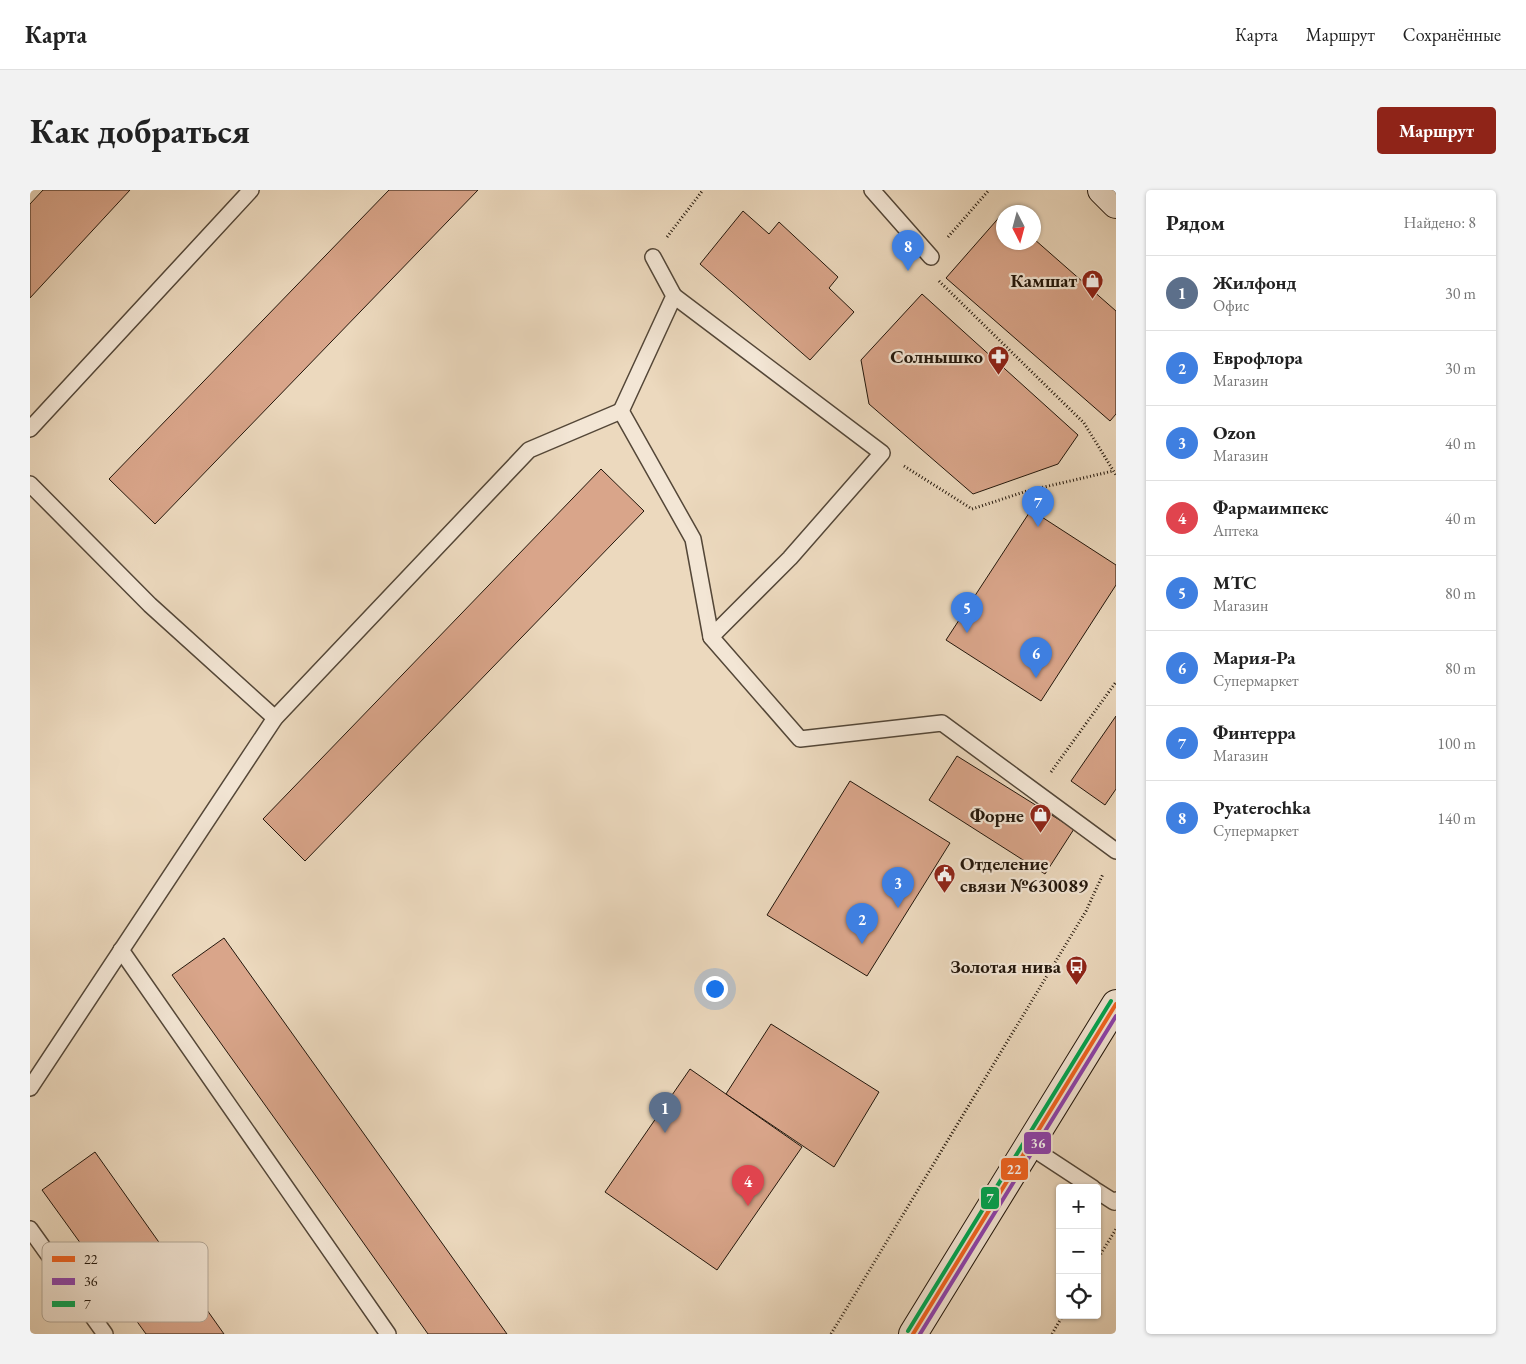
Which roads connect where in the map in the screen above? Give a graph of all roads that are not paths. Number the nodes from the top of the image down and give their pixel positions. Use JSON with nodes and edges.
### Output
{"nodes":[{"id":1,"x":251,"y":190,"type":"edge"},
{"id":2,"x":872,"y":190,"type":"edge"},
{"id":3,"x":1102,"y":190,"type":"edge"},
{"id":4,"x":1116,"y":204,"type":"edge"},
{"id":5,"x":653,"y":257,"type":"road end"},
{"id":6,"x":931,"y":257,"type":"road end"},
{"id":7,"x":674,"y":296,"type":"junction"},
{"id":8,"x":621,"y":411,"type":"junction"},
{"id":9,"x":30,"y":429,"type":"edge"},
{"id":10,"x":30,"y":484,"type":"edge"},
{"id":11,"x":712,"y":637,"type":"junction"},
{"id":12,"x":275,"y":718,"type":"junction"},
{"id":13,"x":1115,"y":851,"type":"edge"},
{"id":14,"x":121,"y":950,"type":"junction"},
{"id":15,"x":1116,"y":1004,"type":"edge"},
{"id":16,"x":30,"y":1088,"type":"edge"},
{"id":17,"x":1028,"y":1146,"type":"junction"},
{"id":18,"x":1086,"y":1184,"type":"edge"},
{"id":19,"x":1101,"y":1194,"type":"edge"},
{"id":20,"x":1116,"y":1200,"type":"edge"},
{"id":21,"x":30,"y":1229,"type":"edge"},
{"id":22,"x":42,"y":1246,"type":"edge"},
{"id":23,"x":96,"y":1322,"type":"edge"},
{"id":24,"x":104,"y":1334,"type":"edge"},
{"id":25,"x":388,"y":1334,"type":"edge"},
{"id":26,"x":913,"y":1334,"type":"edge"}],
"edges":[{"from":1,"to":9,"type":"lane"},
{"from":2,"to":6,"type":"lane"},
{"from":3,"to":4,"type":"main road"},
{"from":5,"to":7,"type":"lane"},
{"from":7,"to":8,"type":"lane"},
{"from":7,"to":11,"type":"lane"},
{"from":8,"to":11,"type":"lane"},
{"from":8,"to":12,"type":"lane"},
{"from":10,"to":12,"type":"lane"},
{"from":11,"to":13,"type":"lane"},
{"from":12,"to":14,"type":"lane"},
{"from":14,"to":16,"type":"lane"},
{"from":14,"to":25,"type":"lane"},
{"from":15,"to":17,"type":"main road"},
{"from":17,"to":18,"type":"lane"},
{"from":17,"to":26,"type":"main road"},
{"from":19,"to":20,"type":"lane"},
{"from":21,"to":22,"type":"lane"},
{"from":23,"to":24,"type":"lane"}]}
